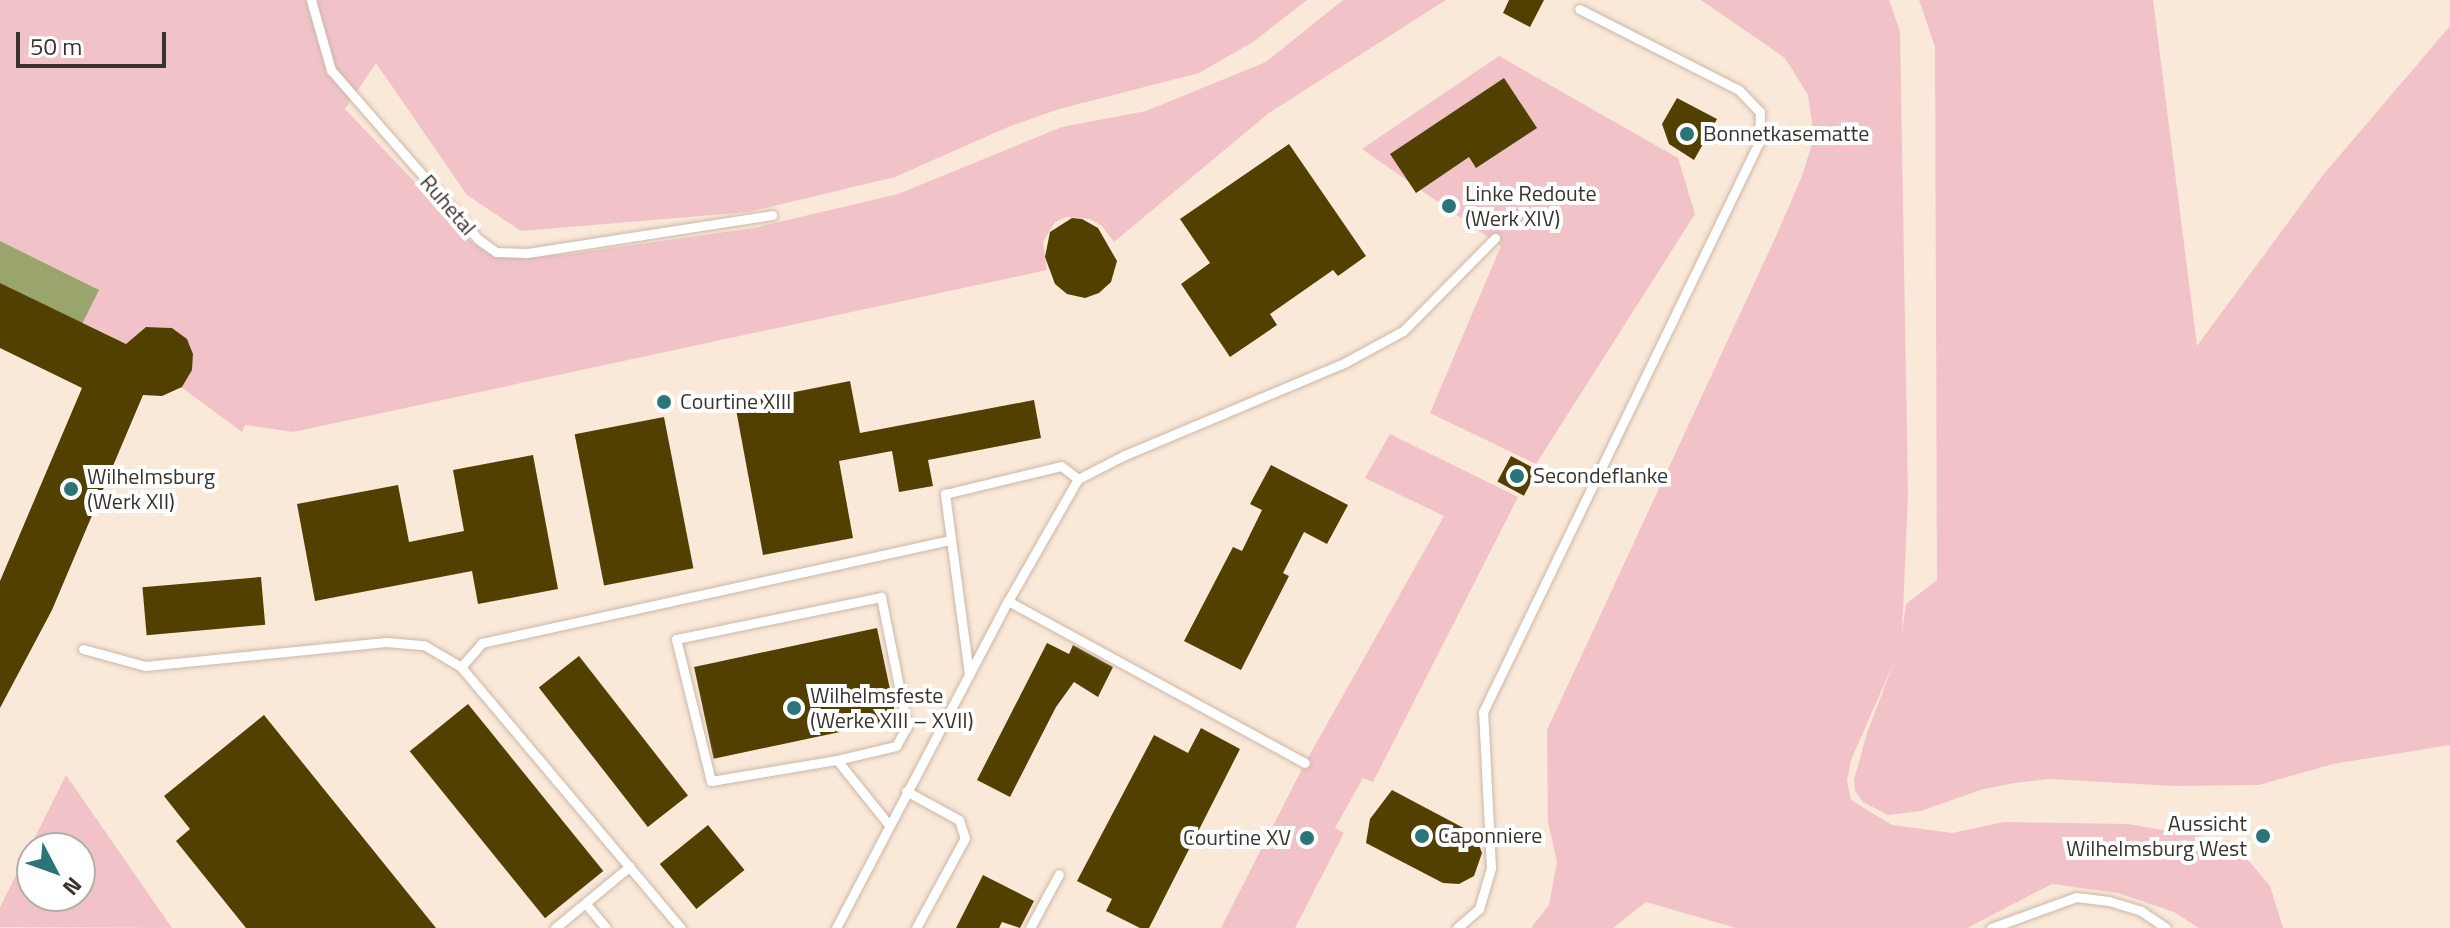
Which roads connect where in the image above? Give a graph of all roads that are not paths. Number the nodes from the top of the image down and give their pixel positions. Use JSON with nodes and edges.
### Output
{"nodes":[{"id":1,"x":311,"y":0,"type":"edge"},
{"id":2,"x":1579,"y":9,"type":"dead end"},
{"id":3,"x":772,"y":215,"type":"dead end"},
{"id":4,"x":1495,"y":238,"type":"dead end"},
{"id":5,"x":1078,"y":479,"type":"junction"},
{"id":6,"x":951,"y":540,"type":"junction"},
{"id":7,"x":1008,"y":601,"type":"junction"},
{"id":8,"x":83,"y":649,"type":"dead end"},
{"id":9,"x":461,"y":667,"type":"junction"},
{"id":10,"x":969,"y":674,"type":"junction"},
{"id":11,"x":837,"y":760,"type":"junction"},
{"id":12,"x":1305,"y":763,"type":"dead end"},
{"id":13,"x":906,"y":791,"type":"junction"},
{"id":14,"x":889,"y":825,"type":"junction"},
{"id":15,"x":630,"y":866,"type":"junction"},
{"id":16,"x":1059,"y":874,"type":"dead end"},
{"id":17,"x":586,"y":904,"type":"junction"},
{"id":18,"x":555,"y":928,"type":"edge"},
{"id":19,"x":606,"y":928,"type":"edge"},
{"id":20,"x":681,"y":928,"type":"edge"},
{"id":21,"x":836,"y":928,"type":"edge"},
{"id":22,"x":916,"y":928,"type":"edge"},
{"id":23,"x":1030,"y":928,"type":"edge"},
{"id":24,"x":1457,"y":928,"type":"edge"},
{"id":25,"x":1991,"y":928,"type":"edge"},
{"id":26,"x":2166,"y":928,"type":"edge"}],
"edges":[{"from":1,"to":3,"type":"lane","name":"Ruhetal"},
{"from":2,"to":24,"type":"lane"},
{"from":4,"to":5,"type":"lane"},
{"from":5,"to":6,"type":"lane"},
{"from":5,"to":7,"type":"lane"},
{"from":6,"to":9,"type":"lane"},
{"from":6,"to":10,"type":"lane"},
{"from":7,"to":10,"type":"lane"},
{"from":7,"to":12,"type":"lane"},
{"from":8,"to":9,"type":"lane"},
{"from":9,"to":15,"type":"lane"},
{"from":10,"to":13,"type":"lane"},
{"from":11,"to":11,"type":"lane"},
{"from":11,"to":14,"type":"lane"},
{"from":13,"to":14,"type":"lane"},
{"from":13,"to":22,"type":"lane"},
{"from":14,"to":21,"type":"lane"},
{"from":15,"to":17,"type":"lane"},
{"from":15,"to":20,"type":"lane"},
{"from":16,"to":23,"type":"lane"},
{"from":17,"to":18,"type":"lane"},
{"from":17,"to":19,"type":"lane"},
{"from":25,"to":26,"type":"lane"}]}
